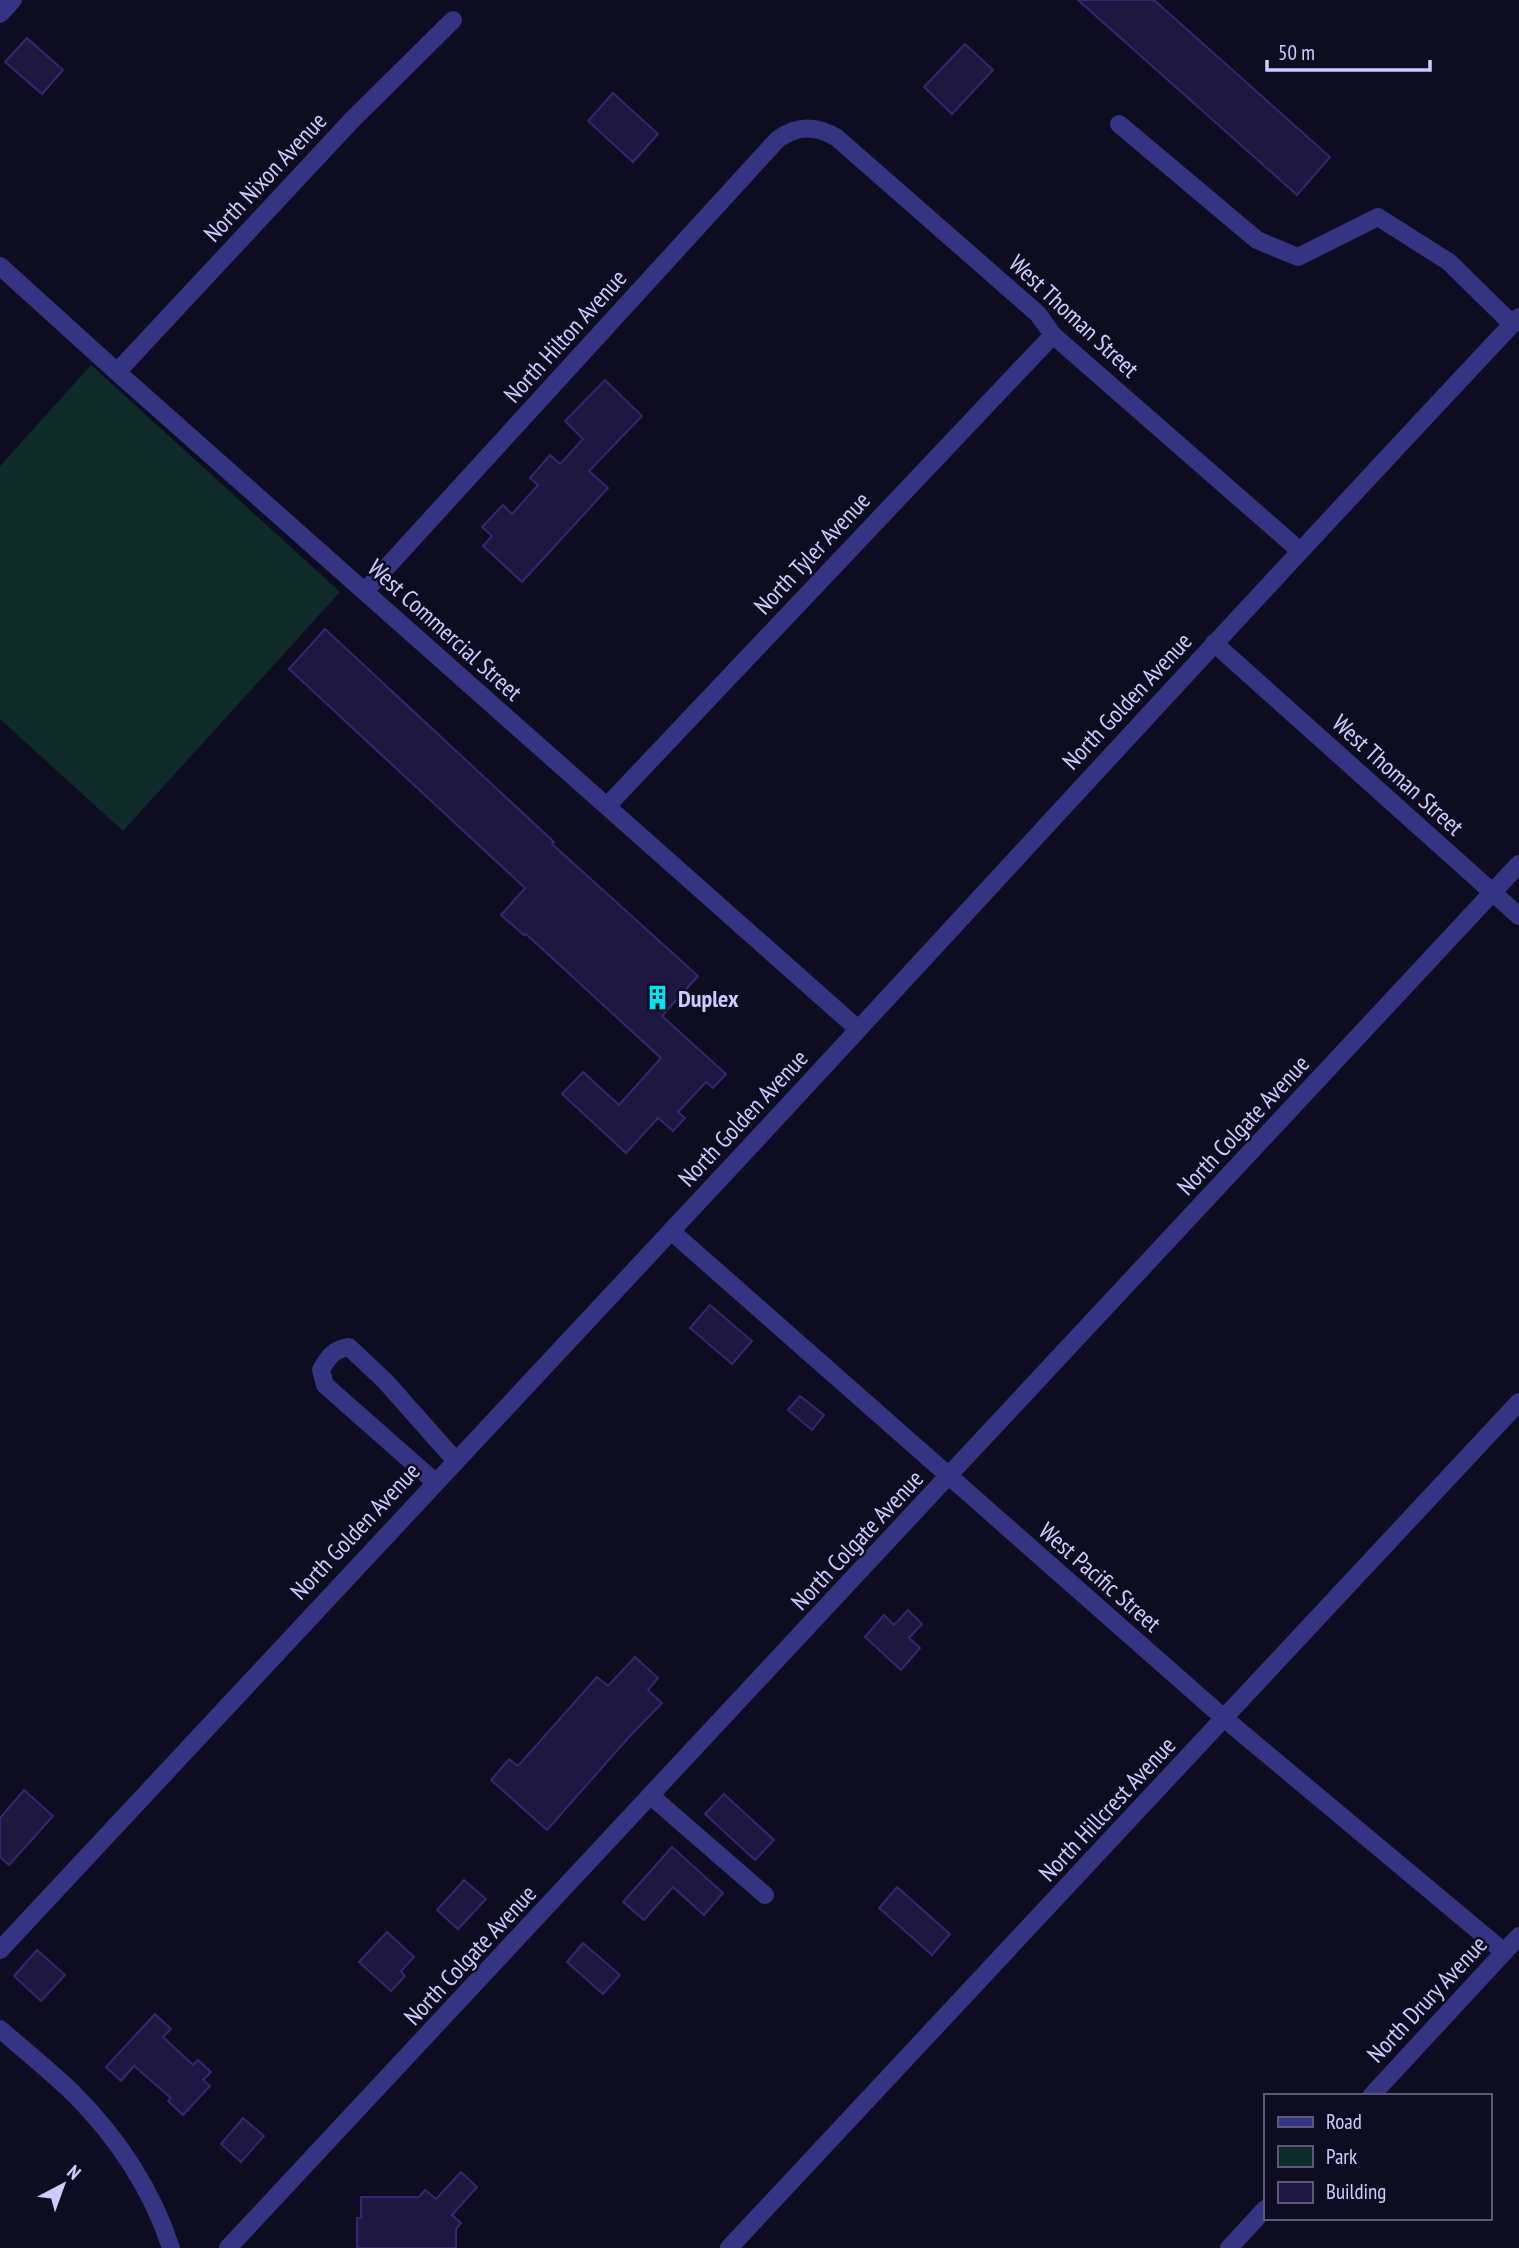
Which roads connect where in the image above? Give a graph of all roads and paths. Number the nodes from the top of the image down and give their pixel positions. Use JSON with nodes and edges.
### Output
{"nodes":[{"id":1,"x":13,"y":0,"type":"edge"},
{"id":2,"x":0,"y":14,"type":"edge"},
{"id":3,"x":453,"y":20,"type":"dead end"},
{"id":4,"x":1119,"y":124,"type":"dead end"},
{"id":5,"x":809,"y":128,"type":"joint"},
{"id":6,"x":0,"y":266,"type":"edge"},
{"id":7,"x":1515,"y":320,"type":"edge"},
{"id":8,"x":1053,"y":335,"type":"junction"},
{"id":9,"x":117,"y":372,"type":"junction"},
{"id":10,"x":1299,"y":550,"type":"junction"},
{"id":11,"x":365,"y":591,"type":"junction"},
{"id":12,"x":1214,"y":643,"type":"junction"},
{"id":13,"x":607,"y":806,"type":"junction"},
{"id":14,"x":1519,"y":864,"type":"edge"},
{"id":15,"x":1492,"y":892,"type":"junction"},
{"id":16,"x":1519,"y":916,"type":"edge"},
{"id":17,"x":858,"y":1029,"type":"junction"},
{"id":18,"x":671,"y":1231,"type":"junction"},
{"id":19,"x":1519,"y":1402,"type":"edge"},
{"id":20,"x":455,"y":1460,"type":"junction"},
{"id":21,"x":949,"y":1477,"type":"junction"},
{"id":22,"x":435,"y":1482,"type":"junction"},
{"id":23,"x":1225,"y":1718,"type":"junction"},
{"id":24,"x":651,"y":1796,"type":"junction"},
{"id":25,"x":765,"y":1895,"type":"dead end"},
{"id":26,"x":1519,"y":1936,"type":"edge"},
{"id":27,"x":0,"y":1950,"type":"edge"},
{"id":28,"x":1504,"y":1952,"type":"junction"},
{"id":29,"x":0,"y":2029,"type":"edge"},
{"id":30,"x":1373,"y":2094,"type":"edge"},
{"id":31,"x":1264,"y":2210,"type":"edge"},
{"id":32,"x":237,"y":2245,"type":"edge"},
{"id":33,"x":171,"y":2248,"type":"edge"},
{"id":34,"x":729,"y":2248,"type":"edge"},
{"id":35,"x":1229,"y":2248,"type":"edge"}],
"edges":[{"from":1,"to":2,"type":"street"},
{"from":3,"to":9,"type":"street","name":"North Nixon Avenue"},
{"from":4,"to":7,"type":"street"},
{"from":5,"to":8,"type":"street","name":"West Thoman Street"},
{"from":5,"to":11,"type":"street","name":"North Hilton Avenue"},
{"from":6,"to":9,"type":"street","name":"West Commercial Street"},
{"from":7,"to":10,"type":"street","name":"North Golden Avenue"},
{"from":8,"to":10,"type":"street","name":"West Thoman Street"},
{"from":8,"to":13,"type":"street","name":"North Tyler Avenue"},
{"from":9,"to":11,"type":"street","name":"West Commercial Street"},
{"from":10,"to":12,"type":"street","name":"North Golden Avenue"},
{"from":11,"to":13,"type":"street","name":"West Commercial Street"},
{"from":12,"to":15,"type":"street","name":"West Thoman Street"},
{"from":12,"to":17,"type":"street","name":"North Golden Avenue"},
{"from":13,"to":17,"type":"street","name":"West Commercial Street"},
{"from":14,"to":15,"type":"street","name":"North Colgate Avenue"},
{"from":15,"to":16,"type":"street","name":"West Thoman Street"},
{"from":15,"to":21,"type":"street","name":"North Colgate Avenue"},
{"from":17,"to":18,"type":"street","name":"North Golden Avenue"},
{"from":18,"to":20,"type":"street","name":"North Golden Avenue"},
{"from":18,"to":21,"type":"street","name":"West Pacific Street"},
{"from":19,"to":23,"type":"street","name":"North Hillcrest Avenue"},
{"from":20,"to":22,"type":"street","name":"North Golden Avenue"},
{"from":20,"to":22,"type":"street"},
{"from":21,"to":23,"type":"street","name":"West Pacific Street"},
{"from":21,"to":24,"type":"street","name":"North Colgate Avenue"},
{"from":22,"to":27,"type":"street","name":"North Golden Avenue"},
{"from":23,"to":28,"type":"street","name":"West Pacific Street"},
{"from":23,"to":34,"type":"street","name":"North Hillcrest Avenue"},
{"from":24,"to":25,"type":"street"},
{"from":24,"to":32,"type":"street","name":"North Colgate Avenue"},
{"from":26,"to":28,"type":"street","name":"North Drury Avenue"},
{"from":28,"to":30,"type":"street","name":"North Drury Avenue"},
{"from":29,"to":33,"type":"street"},
{"from":31,"to":35,"type":"street"}]}
